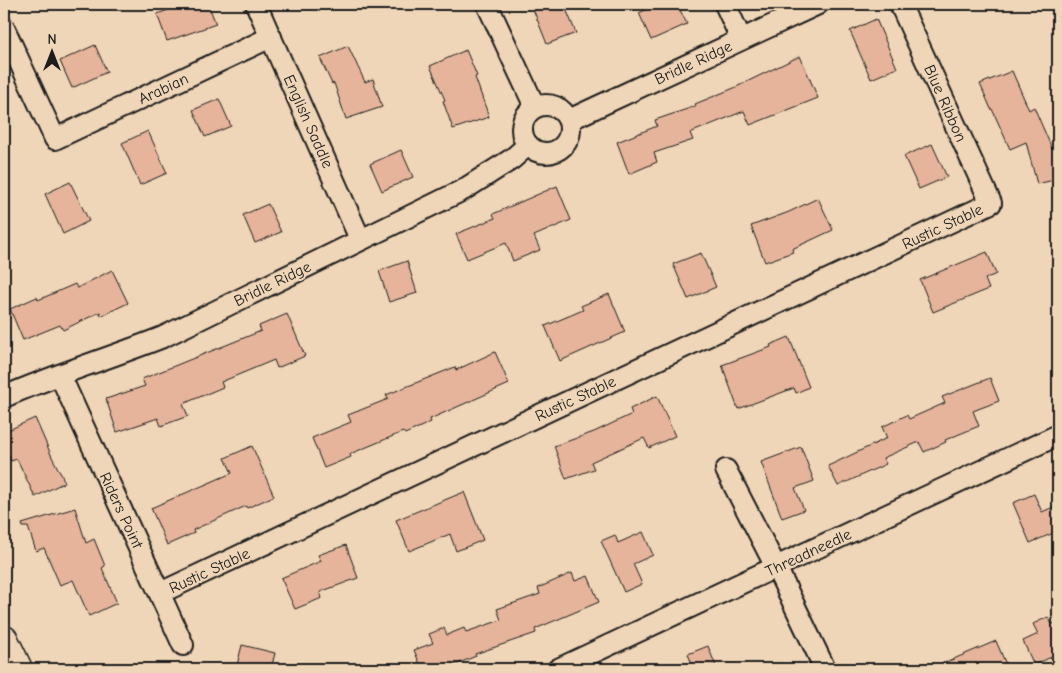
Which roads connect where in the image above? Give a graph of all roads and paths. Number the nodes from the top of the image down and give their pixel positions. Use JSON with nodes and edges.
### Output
{"nodes":[{"id":1,"x":256,"y":4,"type":"edge"},
{"id":2,"x":487,"y":4,"type":"edge"},
{"id":3,"x":725,"y":4,"type":"edge"},
{"id":4,"x":818,"y":4,"type":"edge"},
{"id":5,"x":900,"y":4,"type":"edge"},
{"id":6,"x":4,"y":28,"type":"edge"},
{"id":7,"x":272,"y":37,"type":"junction"},
{"id":8,"x":741,"y":40,"type":"junction"},
{"id":9,"x":535,"y":107,"type":"junction"},
{"id":10,"x":569,"y":120,"type":"junction"},
{"id":11,"x":528,"y":145,"type":"junction"},
{"id":12,"x":992,"y":203,"type":"joint"},
{"id":13,"x":360,"y":239,"type":"junction"},
{"id":14,"x":60,"y":375,"type":"junction"},
{"id":15,"x":4,"y":397,"type":"edge"},
{"id":16,"x":1058,"y":436,"type":"edge"},
{"id":17,"x":726,"y":470,"type":"dead end"},
{"id":18,"x":776,"y":567,"type":"junction"},
{"id":19,"x":160,"y":593,"type":"junction"},
{"id":20,"x":4,"y":640,"type":"edge"},
{"id":21,"x":184,"y":645,"type":"dead end"},
{"id":22,"x":18,"y":669,"type":"edge"},
{"id":23,"x":558,"y":669,"type":"edge"},
{"id":24,"x":824,"y":669,"type":"edge"}],
"edges":[{"from":1,"to":7,"type":"street","name":"English Saddle"},
{"from":2,"to":9,"type":"street"},
{"from":3,"to":8,"type":"street"},
{"from":4,"to":8,"type":"street","name":"Bridle Ridge"},
{"from":5,"to":12,"type":"street","name":"Blue Ribbon"},
{"from":6,"to":7,"type":"street","name":"Arabian"},
{"from":7,"to":13,"type":"street","name":"English Saddle"},
{"from":8,"to":10,"type":"street","name":"Bridle Ridge"},
{"from":9,"to":10,"type":"street"},
{"from":9,"to":11,"type":"street"},
{"from":10,"to":11,"type":"street"},
{"from":11,"to":13,"type":"street","name":"Bridle Ridge"},
{"from":12,"to":19,"type":"street","name":"Rustic Stable"},
{"from":13,"to":14,"type":"street","name":"Bridle Ridge"},
{"from":14,"to":15,"type":"street","name":"Bridle Ridge"},
{"from":14,"to":19,"type":"street","name":"Riders Point"},
{"from":16,"to":18,"type":"street","name":"Threadneedle"},
{"from":17,"to":18,"type":"street"},
{"from":18,"to":23,"type":"street","name":"Threadneedle"},
{"from":18,"to":24,"type":"street"},
{"from":19,"to":21,"type":"street","name":"Riders Point"},
{"from":20,"to":22,"type":"street"}]}
